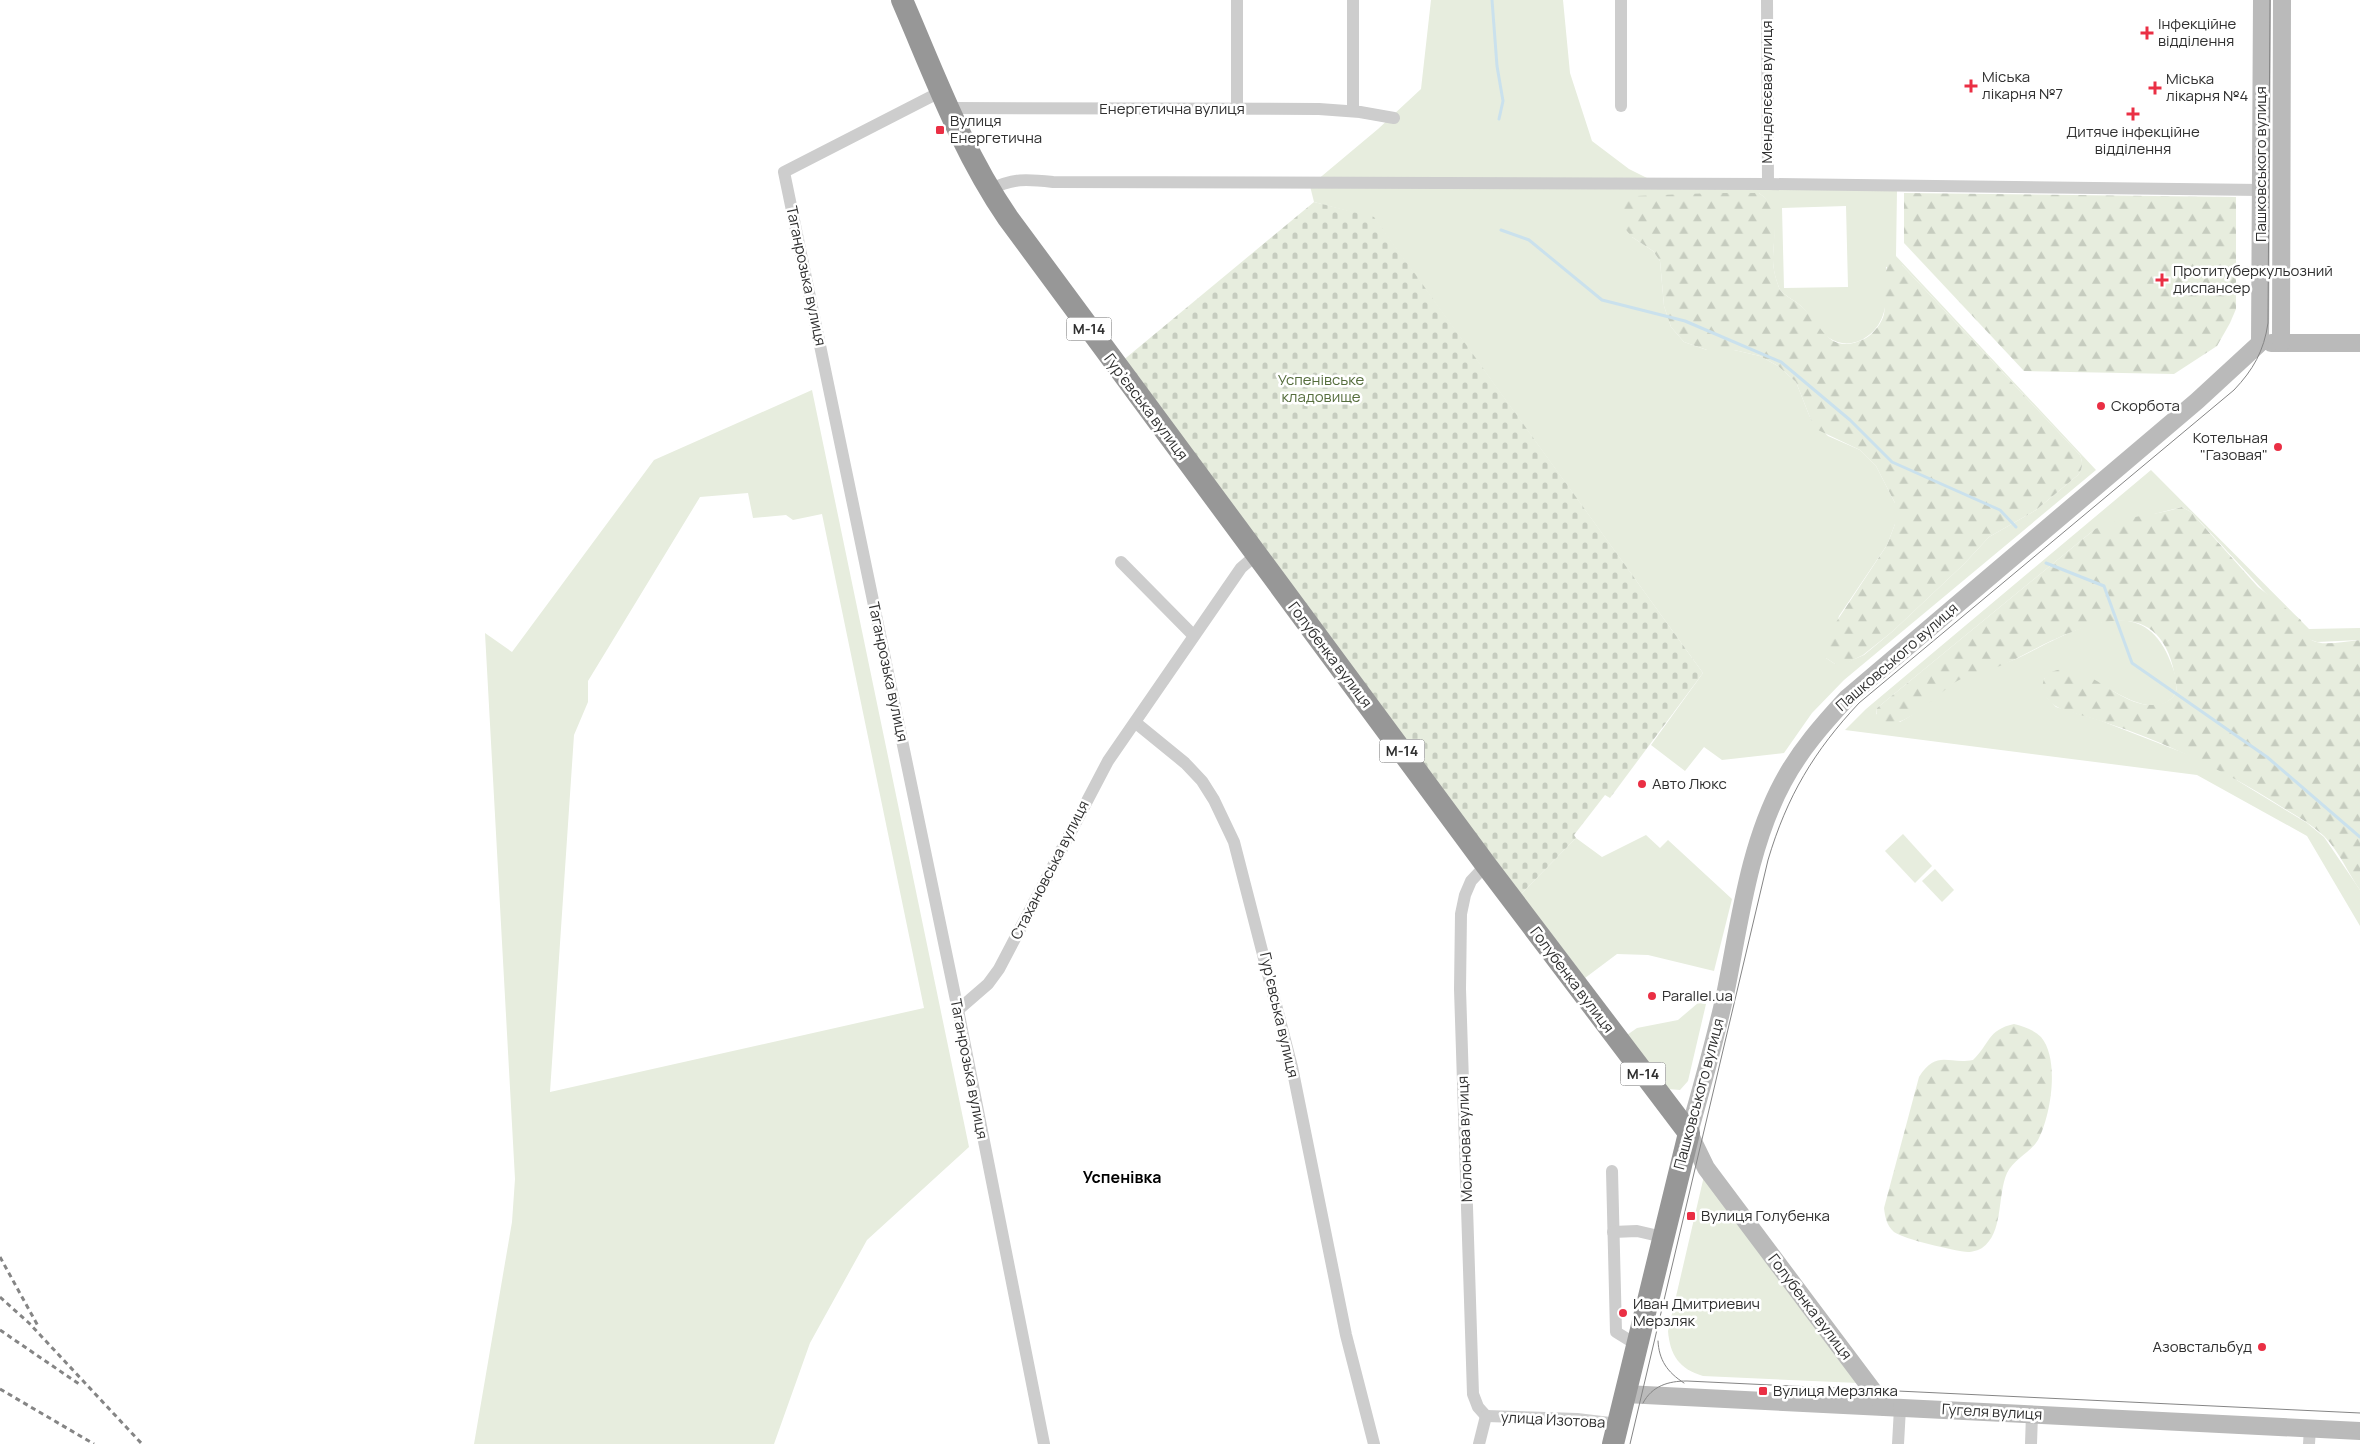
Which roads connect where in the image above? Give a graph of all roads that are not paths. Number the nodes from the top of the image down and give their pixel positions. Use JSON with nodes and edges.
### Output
{"nodes":[{"id":1,"x":902,"y":0,"type":"edge"},
{"id":2,"x":1237,"y":0,"type":"edge"},
{"id":3,"x":1354,"y":0,"type":"edge"},
{"id":4,"x":1622,"y":0,"type":"edge"},
{"id":5,"x":1767,"y":0,"type":"edge"},
{"id":6,"x":2262,"y":0,"type":"edge"},
{"id":7,"x":2282,"y":0,"type":"edge"},
{"id":8,"x":946,"y":100,"type":"junction"},
{"id":9,"x":1621,"y":106,"type":"dead end"},
{"id":10,"x":1236,"y":109,"type":"junction"},
{"id":11,"x":1353,"y":112,"type":"junction"},
{"id":12,"x":1394,"y":118,"type":"dead end"},
{"id":13,"x":1768,"y":184,"type":"junction"},
{"id":14,"x":989,"y":190,"type":"junction"},
{"id":15,"x":2261,"y":190,"type":"junction"},
{"id":16,"x":2281,"y":190,"type":"junction"},
{"id":17,"x":2260,"y":343,"type":"junction"},
{"id":18,"x":2281,"y":343,"type":"junction"},
{"id":19,"x":2360,"y":343,"type":"edge"},
{"id":20,"x":2228,"y":374,"type":"junction"},
{"id":21,"x":1256,"y":555,"type":"junction"},
{"id":22,"x":1120,"y":562,"type":"dead end"},
{"id":23,"x":1193,"y":635,"type":"junction"},
{"id":24,"x":1136,"y":723,"type":"junction"},
{"id":25,"x":1486,"y":865,"type":"junction"},
{"id":26,"x":958,"y":1010,"type":"junction"},
{"id":27,"x":1689,"y":1133,"type":"junction"},
{"id":28,"x":1612,"y":1171,"type":"dead end"},
{"id":29,"x":1614,"y":1232,"type":"junction"},
{"id":30,"x":1663,"y":1237,"type":"junction"},
{"id":31,"x":1637,"y":1346,"type":"junction"},
{"id":32,"x":1625,"y":1394,"type":"junction"},
{"id":33,"x":1892,"y":1407,"type":"junction"},
{"id":34,"x":2032,"y":1414,"type":"junction"},
{"id":35,"x":1486,"y":1416,"type":"junction"},
{"id":36,"x":2360,"y":1431,"type":"edge"},
{"id":37,"x":1616,"y":1434,"type":"edge"},
{"id":38,"x":2310,"y":1436,"type":"edge"},
{"id":39,"x":1044,"y":1444,"type":"edge"},
{"id":40,"x":1374,"y":1444,"type":"edge"},
{"id":41,"x":1479,"y":1444,"type":"edge"},
{"id":42,"x":1898,"y":1444,"type":"edge"},
{"id":43,"x":2031,"y":1444,"type":"edge"}],
"edges":[{"from":1,"to":8,"type":"highway","number":"М-14"},
{"from":2,"to":10,"type":"street"},
{"from":3,"to":11,"type":"street"},
{"from":4,"to":9,"type":"street"},
{"from":5,"to":13,"type":"street","name":"Менделєєва вулиця"},
{"from":6,"to":15,"type":"street","name":"Пашковського вулиця"},
{"from":7,"to":16,"type":"street","name":"Пашковського вулиця"},
{"from":8,"to":10,"type":"street","name":"Енергетична вулиця"},
{"from":8,"to":14,"type":"highway","name":"Гур’євська вулиця","number":"М-14"},
{"from":8,"to":26,"type":"street","name":"Таганрозька вулиця"},
{"from":10,"to":11,"type":"street","name":"Енергетична вулиця"},
{"from":11,"to":12,"type":"street","name":"Енергетична вулиця"},
{"from":13,"to":14,"type":"street"},
{"from":13,"to":15,"type":"street"},
{"from":14,"to":21,"type":"highway","name":"Гур’євська вулиця","number":"М-14"},
{"from":15,"to":16,"type":"street"},
{"from":15,"to":17,"type":"street","name":"Пашковського вулиця"},
{"from":16,"to":18,"type":"street","name":"Пашковського вулиця"},
{"from":17,"to":18,"type":"street"},
{"from":17,"to":20,"type":"street","name":"Пашковського вулиця"},
{"from":18,"to":19,"type":"street"},
{"from":18,"to":20,"type":"street","name":"Пашковського вулиця"},
{"from":20,"to":27,"type":"street","name":"Пашковського вулиця"},
{"from":21,"to":23,"type":"street"},
{"from":21,"to":25,"type":"highway","name":"Голубенка вулиця","number":"М-14"},
{"from":22,"to":23,"type":"street"},
{"from":23,"to":24,"type":"street"},
{"from":24,"to":26,"type":"street","name":"Стахановська вулиця"},
{"from":24,"to":40,"type":"street","name":"Гур’євська вулиця"},
{"from":25,"to":27,"type":"highway","name":"Голубенка вулиця","number":"М-14"},
{"from":25,"to":35,"type":"street","name":"Молонова вулиця"},
{"from":26,"to":39,"type":"street","name":"Таганрозька вулиця"},
{"from":27,"to":30,"type":"highway","name":"Пашковського вулиця"},
{"from":27,"to":33,"type":"street","name":"Голубенка вулиця"},
{"from":28,"to":29,"type":"street"},
{"from":29,"to":30,"type":"street"},
{"from":29,"to":31,"type":"street"},
{"from":30,"to":31,"type":"highway","name":"Пашковського вулиця"},
{"from":31,"to":32,"type":"highway","name":"Пашковського вулиця"},
{"from":32,"to":33,"type":"street","name":"Гугеля вулиця"},
{"from":32,"to":37,"type":"highway","name":"Пашковського вулиця"},
{"from":33,"to":34,"type":"street","name":"Гугеля вулиця"},
{"from":33,"to":42,"type":"street"},
{"from":34,"to":38,"type":"street","name":"Гугеля вулиця"},
{"from":34,"to":43,"type":"street"},
{"from":35,"to":37,"type":"street","name":"улица Изотова"},
{"from":35,"to":41,"type":"street","name":"улица Изотова"},
{"from":36,"to":38,"type":"street","name":"Гугеля вулиця"}]}
